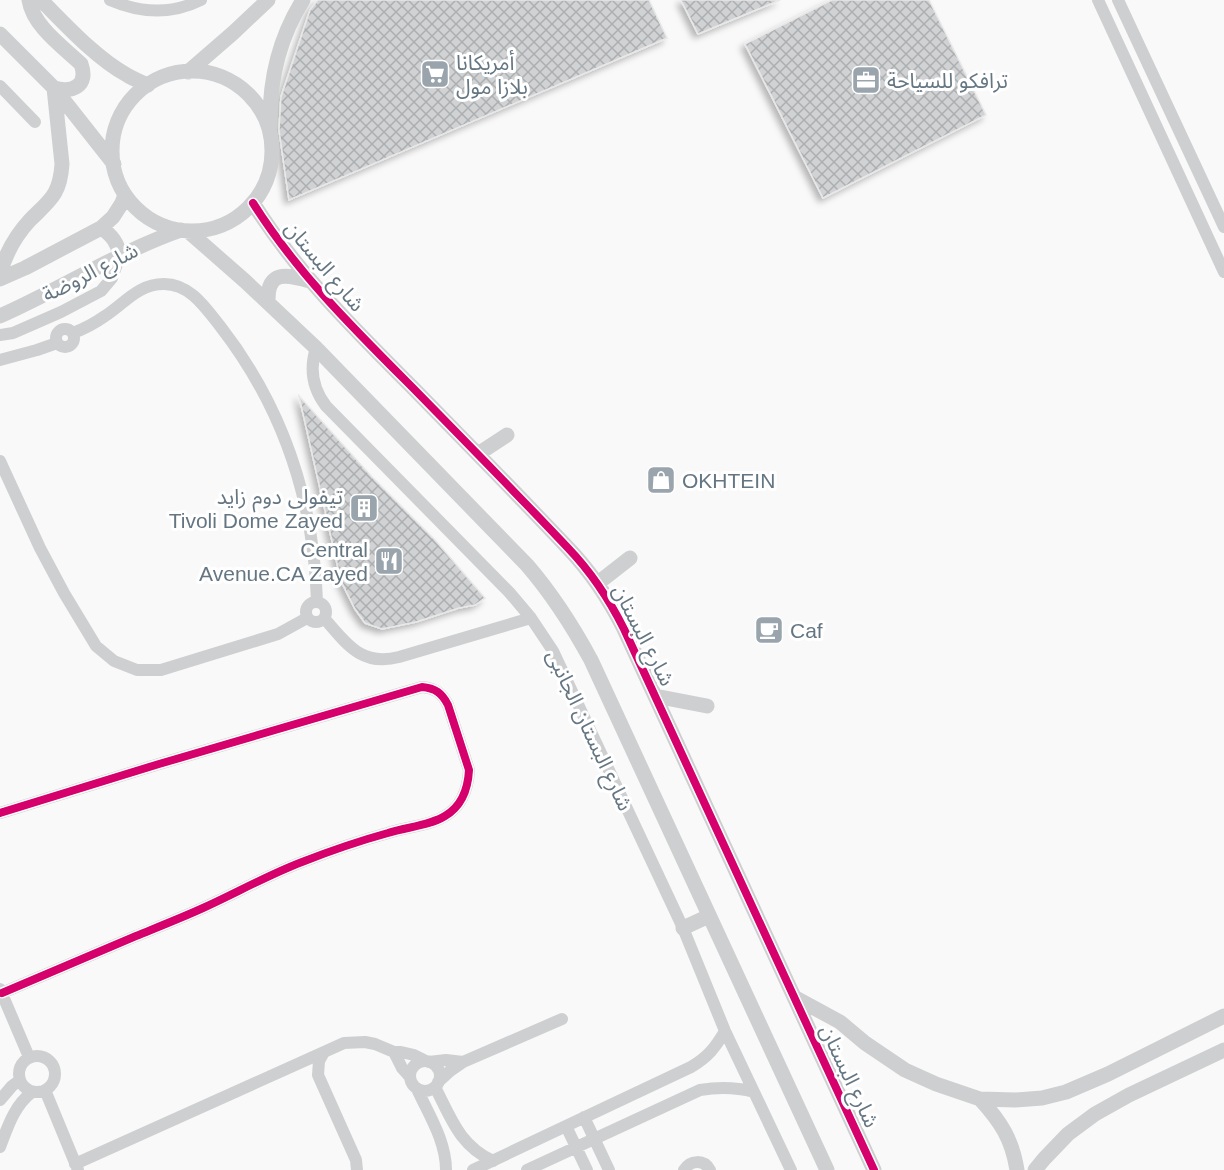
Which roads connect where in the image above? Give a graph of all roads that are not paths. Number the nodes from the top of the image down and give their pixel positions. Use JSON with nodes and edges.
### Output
{"nodes":[{"id":1,"x":29,"y":0,"type":"edge"},
{"id":2,"x":41,"y":0,"type":"edge"},
{"id":3,"x":110,"y":0,"type":"edge"},
{"id":4,"x":201,"y":0,"type":"edge"},
{"id":5,"x":268,"y":0,"type":"edge"},
{"id":6,"x":303,"y":0,"type":"edge"},
{"id":7,"x":1098,"y":0,"type":"edge"},
{"id":8,"x":1118,"y":0,"type":"edge"},
{"id":9,"x":0,"y":34,"type":"edge"},
{"id":10,"x":1140,"y":46,"type":"junction"},
{"id":11,"x":1123,"y":54,"type":"junction"},
{"id":12,"x":188,"y":72,"type":"junction"},
{"id":13,"x":148,"y":85,"type":"junction"},
{"id":14,"x":0,"y":86,"type":"edge"},
{"id":15,"x":1158,"y":86,"type":"junction"},
{"id":16,"x":54,"y":88,"type":"junction"},
{"id":17,"x":1141,"y":94,"type":"junction"},
{"id":18,"x":35,"y":122,"type":"dead end"},
{"id":19,"x":270,"y":136,"type":"junction"},
{"id":20,"x":114,"y":164,"type":"junction"},
{"id":21,"x":125,"y":195,"type":"junction"},
{"id":22,"x":253,"y":203,"type":"junction"},
{"id":23,"x":1224,"y":226,"type":"edge"},
{"id":24,"x":100,"y":228,"type":"junction"},
{"id":25,"x":184,"y":231,"type":"junction"},
{"id":26,"x":120,"y":256,"type":"junction"},
{"id":27,"x":1222,"y":264,"type":"edge"},
{"id":28,"x":0,"y":273,"type":"edge"},
{"id":29,"x":0,"y":279,"type":"edge"},
{"id":30,"x":309,"y":280,"type":"junction"},
{"id":31,"x":268,"y":302,"type":"junction"},
{"id":32,"x":61,"y":312,"type":"junction"},
{"id":33,"x":0,"y":316,"type":"edge"},
{"id":34,"x":46,"y":318,"type":"junction"},
{"id":35,"x":71,"y":332,"type":"junction"},
{"id":36,"x":0,"y":335,"type":"edge"},
{"id":37,"x":57,"y":341,"type":"junction"},
{"id":38,"x":316,"y":348,"type":"junction"},
{"id":39,"x":0,"y":360,"type":"edge"},
{"id":40,"x":507,"y":435,"type":"dead end"},
{"id":41,"x":478,"y":454,"type":"junction"},
{"id":42,"x":0,"y":461,"type":"edge"},
{"id":43,"x":630,"y":558,"type":"dead end"},
{"id":44,"x":598,"y":583,"type":"junction"},
{"id":45,"x":317,"y":602,"type":"junction"},
{"id":46,"x":308,"y":618,"type":"junction"},
{"id":47,"x":324,"y":618,"type":"junction"},
{"id":48,"x":531,"y":618,"type":"junction"},
{"id":49,"x":655,"y":696,"type":"junction"},
{"id":50,"x":707,"y":706,"type":"dead end"},
{"id":51,"x":0,"y":813,"type":"edge"},
{"id":52,"x":709,"y":916,"type":"junction"},
{"id":53,"x":683,"y":928,"type":"junction"},
{"id":54,"x":1,"y":991,"type":"edge"},
{"id":55,"x":794,"y":997,"type":"junction"},
{"id":56,"x":562,"y":1018,"type":"dead end"},
{"id":57,"x":1222,"y":1021,"type":"edge"},
{"id":58,"x":724,"y":1031,"type":"junction"},
{"id":59,"x":1224,"y":1050,"type":"edge"},
{"id":60,"x":324,"y":1052,"type":"junction"},
{"id":61,"x":394,"y":1052,"type":"junction"},
{"id":62,"x":29,"y":1057,"type":"junction"},
{"id":63,"x":427,"y":1061,"type":"junction"},
{"id":64,"x":463,"y":1062,"type":"junction"},
{"id":65,"x":294,"y":1065,"type":"junction"},
{"id":66,"x":318,"y":1075,"type":"junction"},
{"id":67,"x":410,"y":1077,"type":"junction"},
{"id":68,"x":20,"y":1080,"type":"junction"},
{"id":69,"x":437,"y":1084,"type":"junction"},
{"id":70,"x":417,"y":1089,"type":"junction"},
{"id":71,"x":38,"y":1091,"type":"junction"},
{"id":72,"x":754,"y":1092,"type":"junction"},
{"id":73,"x":980,"y":1099,"type":"junction"},
{"id":74,"x":0,"y":1100,"type":"edge"},
{"id":75,"x":584,"y":1118,"type":"junction"},
{"id":76,"x":566,"y":1126,"type":"junction"},
{"id":77,"x":594,"y":1139,"type":"junction"},
{"id":78,"x":0,"y":1147,"type":"edge"},
{"id":79,"x":576,"y":1147,"type":"junction"},
{"id":80,"x":493,"y":1161,"type":"junction"},
{"id":81,"x":76,"y":1167,"type":"edge"},
{"id":82,"x":357,"y":1170,"type":"edge"},
{"id":83,"x":446,"y":1170,"type":"edge"},
{"id":84,"x":473,"y":1170,"type":"edge"},
{"id":85,"x":527,"y":1170,"type":"edge"},
{"id":86,"x":587,"y":1170,"type":"edge"},
{"id":87,"x":609,"y":1170,"type":"edge"},
{"id":88,"x":684,"y":1170,"type":"edge"},
{"id":89,"x":710,"y":1170,"type":"edge"},
{"id":90,"x":791,"y":1170,"type":"edge"},
{"id":91,"x":827,"y":1170,"type":"edge"},
{"id":92,"x":874,"y":1170,"type":"edge"},
{"id":93,"x":1017,"y":1170,"type":"edge"},
{"id":94,"x":1035,"y":1170,"type":"edge"}],
"edges":[{"from":1,"to":16,"type":"street"},
{"from":2,"to":13,"type":"street"},
{"from":3,"to":4,"type":"street"},
{"from":5,"to":12,"type":"street"},
{"from":6,"to":19,"type":"street"},
{"from":7,"to":11,"type":"street"},
{"from":8,"to":10,"type":"street"},
{"from":9,"to":16,"type":"street"},
{"from":10,"to":11,"type":"street"},
{"from":10,"to":15,"type":"street"},
{"from":11,"to":17,"type":"street"},
{"from":12,"to":13,"type":"street"},
{"from":12,"to":19,"type":"street"},
{"from":13,"to":20,"type":"street"},
{"from":14,"to":18,"type":"street"},
{"from":15,"to":17,"type":"street"},
{"from":15,"to":23,"type":"street"},
{"from":16,"to":20,"type":"street"},
{"from":16,"to":28,"type":"street"},
{"from":17,"to":27,"type":"street"},
{"from":19,"to":22,"type":"street"},
{"from":20,"to":21,"type":"street"},
{"from":21,"to":24,"type":"street","name":"شارع الروضة"},
{"from":21,"to":25,"type":"street"},
{"from":22,"to":25,"type":"street"},
{"from":22,"to":30,"type":"street","name":"شارع البستان"},
{"from":24,"to":26,"type":"street"},
{"from":24,"to":29,"type":"street","name":"شارع الروضة"},
{"from":25,"to":26,"type":"street","name":"شارع الروضة"},
{"from":25,"to":31,"type":"street"},
{"from":26,"to":32,"type":"street"},
{"from":26,"to":33,"type":"street","name":"شارع الروضة"},
{"from":30,"to":31,"type":"street"},
{"from":30,"to":41,"type":"street","name":"شارع البستان"},
{"from":31,"to":38,"type":"street"},
{"from":32,"to":34,"type":"street"},
{"from":32,"to":35,"type":"street"},
{"from":34,"to":36,"type":"street"},
{"from":34,"to":37,"type":"street"},
{"from":35,"to":37,"type":"street"},
{"from":35,"to":45,"type":"street"},
{"from":37,"to":39,"type":"street"},
{"from":38,"to":48,"type":"street","name":"شارع البستان الجانبى"},
{"from":38,"to":52,"type":"street"},
{"from":40,"to":41,"type":"street"},
{"from":41,"to":44,"type":"street","name":"شارع البستان"},
{"from":42,"to":46,"type":"street"},
{"from":43,"to":44,"type":"street"},
{"from":44,"to":49,"type":"street","name":"شارع البستان"},
{"from":45,"to":46,"type":"street"},
{"from":45,"to":47,"type":"street"},
{"from":46,"to":47,"type":"street"},
{"from":47,"to":48,"type":"street"},
{"from":48,"to":53,"type":"street","name":"شارع البستان الجانبى"},
{"from":49,"to":50,"type":"street"},
{"from":49,"to":55,"type":"street","name":"شارع البستان"},
{"from":51,"to":54,"type":"street"},
{"from":52,"to":53,"type":"street"},
{"from":52,"to":91,"type":"street"},
{"from":53,"to":58,"type":"street","name":"شارع البستان الجانبى"},
{"from":54,"to":62,"type":"street"},
{"from":55,"to":73,"type":"street"},
{"from":55,"to":92,"type":"street","name":"شارع البستان"},
{"from":56,"to":64,"type":"street"},
{"from":57,"to":73,"type":"street"},
{"from":58,"to":72,"type":"street","name":"شارع البستان الجانبى"},
{"from":58,"to":75,"type":"street"},
{"from":59,"to":94,"type":"street"},
{"from":60,"to":61,"type":"street"},
{"from":60,"to":65,"type":"street"},
{"from":60,"to":66,"type":"street"},
{"from":61,"to":63,"type":"street"},
{"from":61,"to":67,"type":"street"},
{"from":62,"to":68,"type":"street"},
{"from":62,"to":71,"type":"street"},
{"from":63,"to":64,"type":"street"},
{"from":63,"to":67,"type":"street"},
{"from":63,"to":69,"type":"street"},
{"from":64,"to":69,"type":"street"},
{"from":65,"to":66,"type":"street"},
{"from":65,"to":81,"type":"street"},
{"from":66,"to":82,"type":"street"},
{"from":67,"to":70,"type":"street"},
{"from":68,"to":71,"type":"street"},
{"from":68,"to":74,"type":"street"},
{"from":69,"to":70,"type":"street"},
{"from":69,"to":80,"type":"street"},
{"from":70,"to":83,"type":"street"},
{"from":71,"to":78,"type":"street"},
{"from":71,"to":81,"type":"street"},
{"from":72,"to":77,"type":"street"},
{"from":72,"to":90,"type":"street","name":"شارع البستان الجانبى"},
{"from":73,"to":93,"type":"street"},
{"from":75,"to":76,"type":"street"},
{"from":75,"to":77,"type":"street"},
{"from":76,"to":79,"type":"street"},
{"from":76,"to":80,"type":"street"},
{"from":77,"to":79,"type":"street"},
{"from":77,"to":87,"type":"street"},
{"from":79,"to":85,"type":"street"},
{"from":79,"to":86,"type":"street"},
{"from":80,"to":84,"type":"street"},
{"from":88,"to":89,"type":"street"}]}
